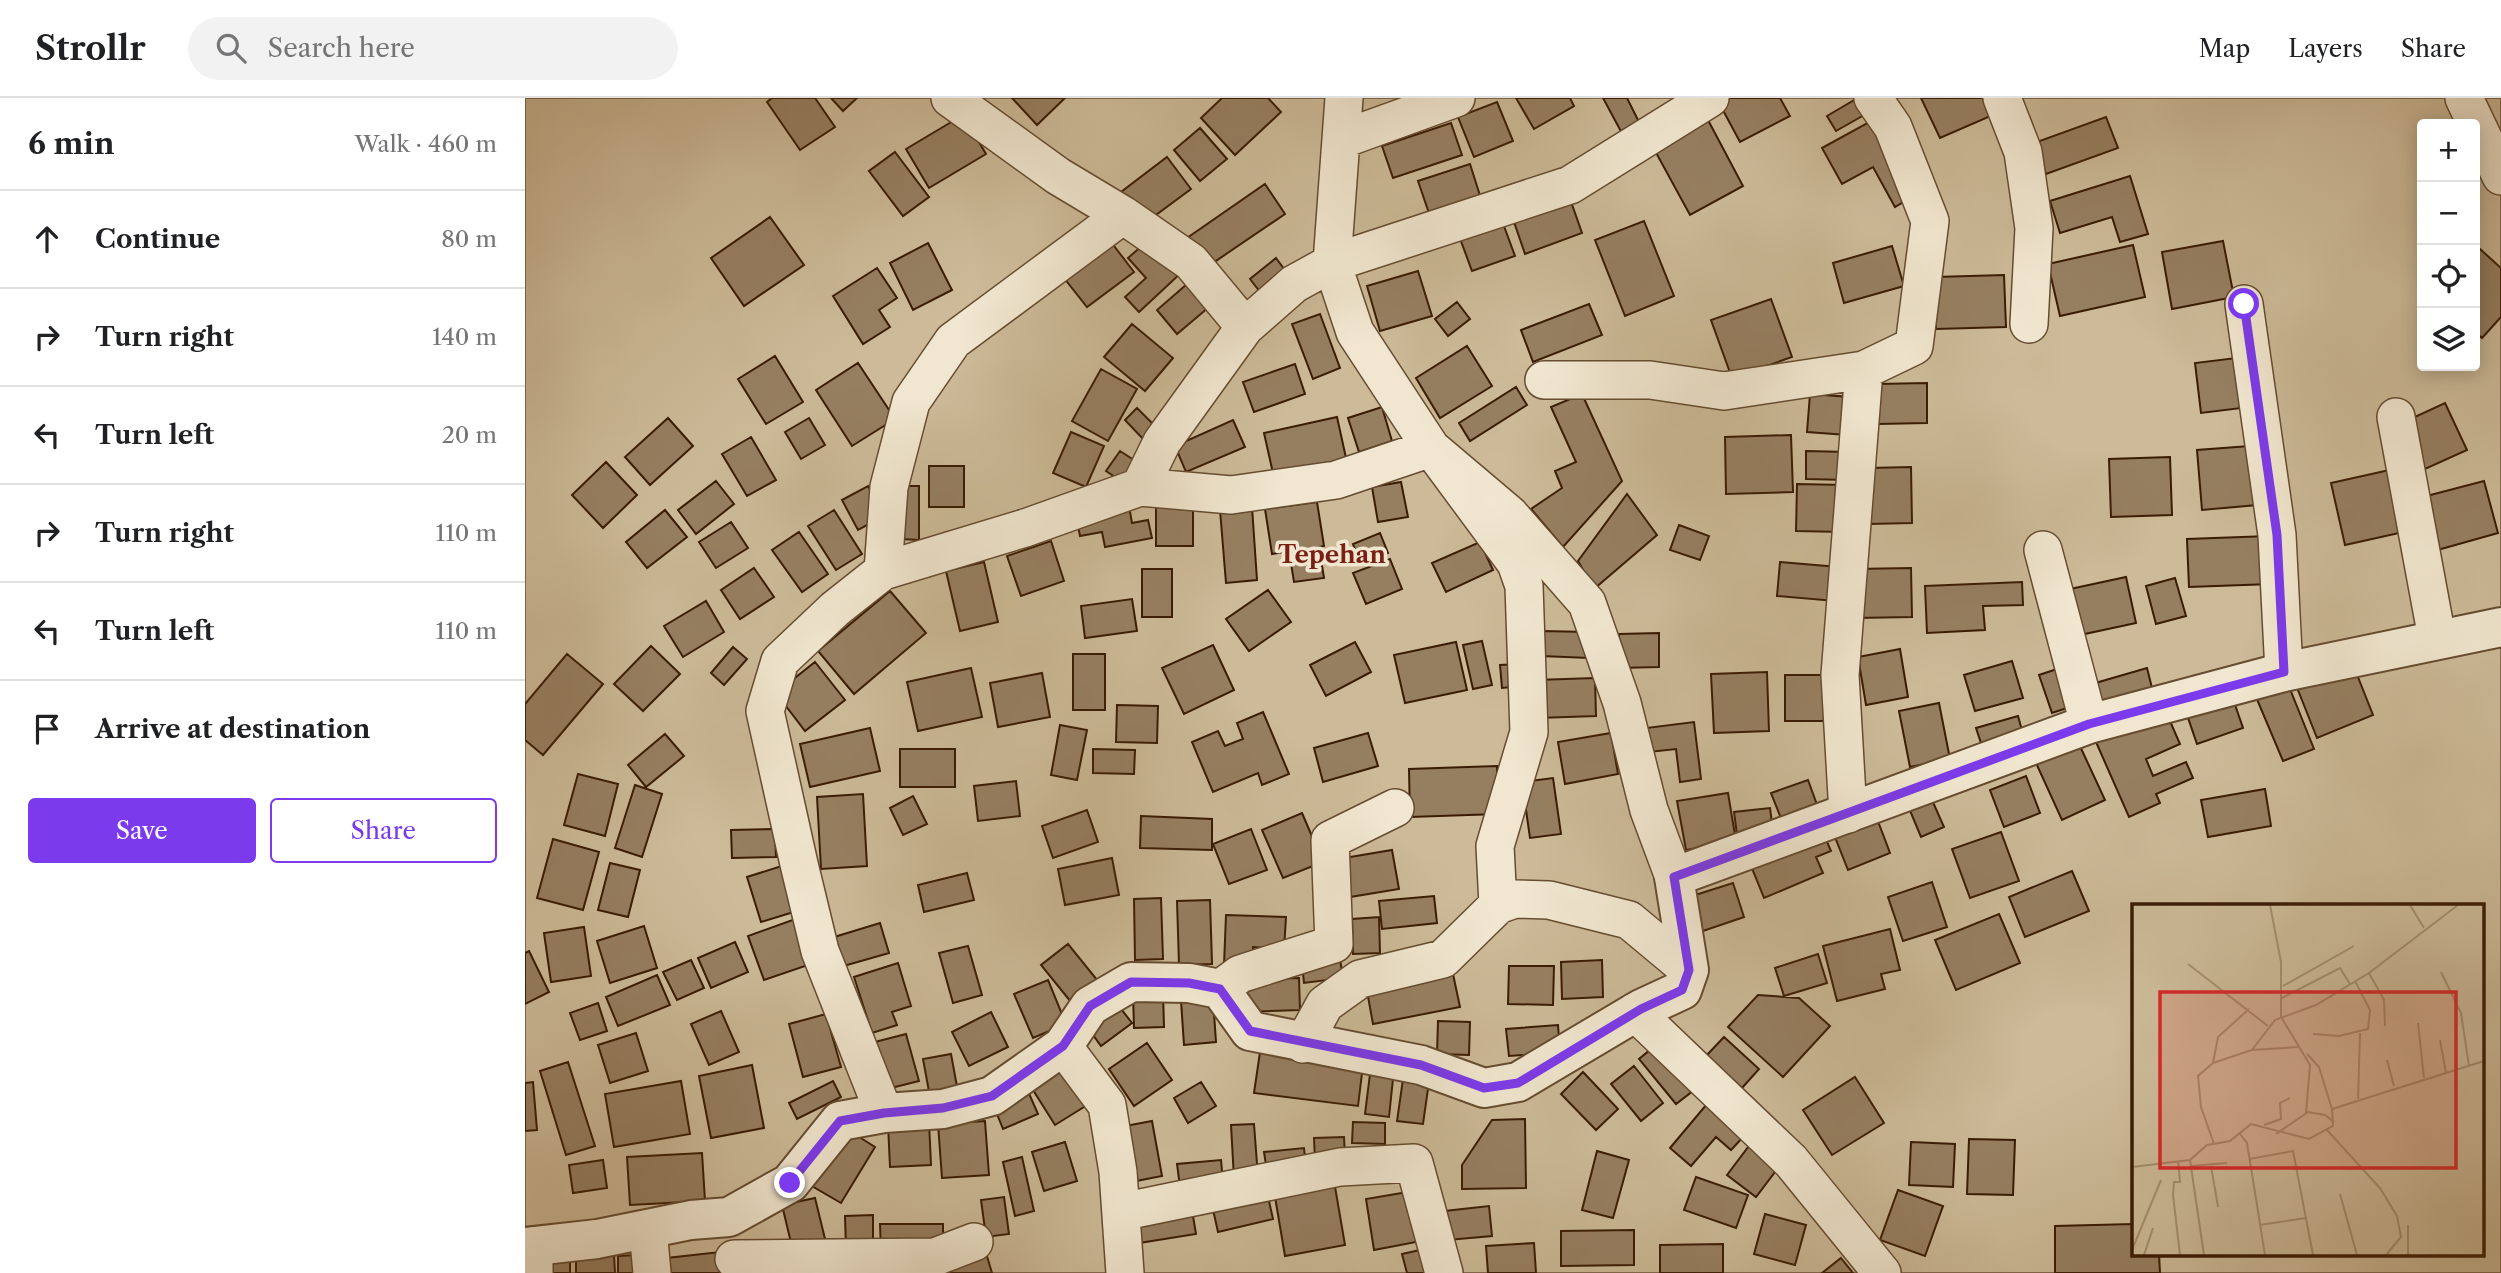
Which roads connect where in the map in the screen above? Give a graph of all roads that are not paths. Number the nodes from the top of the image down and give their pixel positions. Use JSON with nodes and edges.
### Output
{"nodes":[{"id":1,"x":950,"y":98,"type":"edge"},
{"id":2,"x":1344,"y":98,"type":"edge"},
{"id":3,"x":1456,"y":98,"type":"edge"},
{"id":4,"x":1710,"y":98,"type":"edge"},
{"id":5,"x":1873,"y":98,"type":"edge"},
{"id":6,"x":2002,"y":98,"type":"edge"},
{"id":7,"x":2464,"y":98,"type":"edge"},
{"id":8,"x":1343,"y":139,"type":"junction"},
{"id":9,"x":2501,"y":176,"type":"edge"},
{"id":10,"x":1123,"y":215,"type":"junction"},
{"id":11,"x":1332,"y":263,"type":"junction"},
{"id":12,"x":2244,"y":304,"type":"dead end"},
{"id":13,"x":2029,"y":324,"type":"dead end"},
{"id":14,"x":1245,"y":327,"type":"junction"},
{"id":15,"x":1864,"y":370,"type":"junction"},
{"id":16,"x":1544,"y":380,"type":"dead end"},
{"id":17,"x":2396,"y":417,"type":"dead end"},
{"id":18,"x":1431,"y":448,"type":"junction"},
{"id":19,"x":1140,"y":487,"type":"junction"},
{"id":20,"x":2043,"y":550,"type":"dead end"},
{"id":21,"x":883,"y":571,"type":"junction"},
{"id":22,"x":2501,"y":627,"type":"edge"},
{"id":23,"x":2437,"y":638,"type":"junction"},
{"id":24,"x":2284,"y":672,"type":"junction"},
{"id":25,"x":2089,"y":724,"type":"junction"},
{"id":26,"x":1395,"y":808,"type":"dead end"},
{"id":27,"x":1848,"y":814,"type":"junction"},
{"id":28,"x":1674,"y":877,"type":"junction"},
{"id":29,"x":1498,"y":905,"type":"junction"},
{"id":30,"x":1689,"y":970,"type":"junction"},
{"id":31,"x":1220,"y":989,"type":"junction"},
{"id":32,"x":1636,"y":1012,"type":"junction"},
{"id":33,"x":1303,"y":1044,"type":"junction"},
{"id":34,"x":1063,"y":1046,"type":"junction"},
{"id":35,"x":884,"y":1113,"type":"junction"},
{"id":36,"x":1121,"y":1212,"type":"junction"},
{"id":37,"x":730,"y":1217,"type":"junction"},
{"id":38,"x":648,"y":1229,"type":"junction"},
{"id":39,"x":974,"y":1242,"type":"dead end"},
{"id":40,"x":531,"y":1255,"type":"edge"},
{"id":41,"x":871,"y":1265,"type":"edge"},
{"id":42,"x":735,"y":1266,"type":"edge"},
{"id":43,"x":652,"y":1273,"type":"edge"},
{"id":44,"x":1125,"y":1273,"type":"edge"},
{"id":45,"x":1444,"y":1273,"type":"edge"},
{"id":46,"x":1882,"y":1273,"type":"edge"}],
"edges":[{"from":1,"to":10,"type":"street"},
{"from":2,"to":8,"type":"street"},
{"from":3,"to":8,"type":"street"},
{"from":4,"to":11,"type":"street"},
{"from":5,"to":15,"type":"street"},
{"from":6,"to":13,"type":"street"},
{"from":7,"to":9,"type":"street"},
{"from":8,"to":11,"type":"street"},
{"from":10,"to":14,"type":"street"},
{"from":10,"to":21,"type":"street"},
{"from":11,"to":14,"type":"street"},
{"from":11,"to":18,"type":"street"},
{"from":12,"to":24,"type":"street"},
{"from":14,"to":19,"type":"street"},
{"from":15,"to":16,"type":"street"},
{"from":15,"to":27,"type":"street"},
{"from":17,"to":23,"type":"street"},
{"from":18,"to":19,"type":"street"},
{"from":18,"to":28,"type":"street"},
{"from":18,"to":29,"type":"street"},
{"from":19,"to":21,"type":"street"},
{"from":20,"to":25,"type":"street"},
{"from":21,"to":35,"type":"street"},
{"from":22,"to":23,"type":"street"},
{"from":23,"to":24,"type":"street"},
{"from":24,"to":25,"type":"street"},
{"from":25,"to":27,"type":"street"},
{"from":26,"to":31,"type":"street"},
{"from":27,"to":28,"type":"street"},
{"from":28,"to":30,"type":"street"},
{"from":29,"to":30,"type":"street"},
{"from":29,"to":33,"type":"street"},
{"from":30,"to":32,"type":"street"},
{"from":31,"to":33,"type":"street"},
{"from":31,"to":34,"type":"street"},
{"from":32,"to":33,"type":"street"},
{"from":32,"to":46,"type":"street"},
{"from":34,"to":35,"type":"street"},
{"from":34,"to":36,"type":"street"},
{"from":35,"to":37,"type":"street"},
{"from":36,"to":44,"type":"street"},
{"from":36,"to":45,"type":"street"},
{"from":37,"to":38,"type":"street"},
{"from":37,"to":42,"type":"street"},
{"from":38,"to":40,"type":"street"},
{"from":38,"to":43,"type":"street"},
{"from":39,"to":41,"type":"street"},
{"from":41,"to":42,"type":"street"}]}
